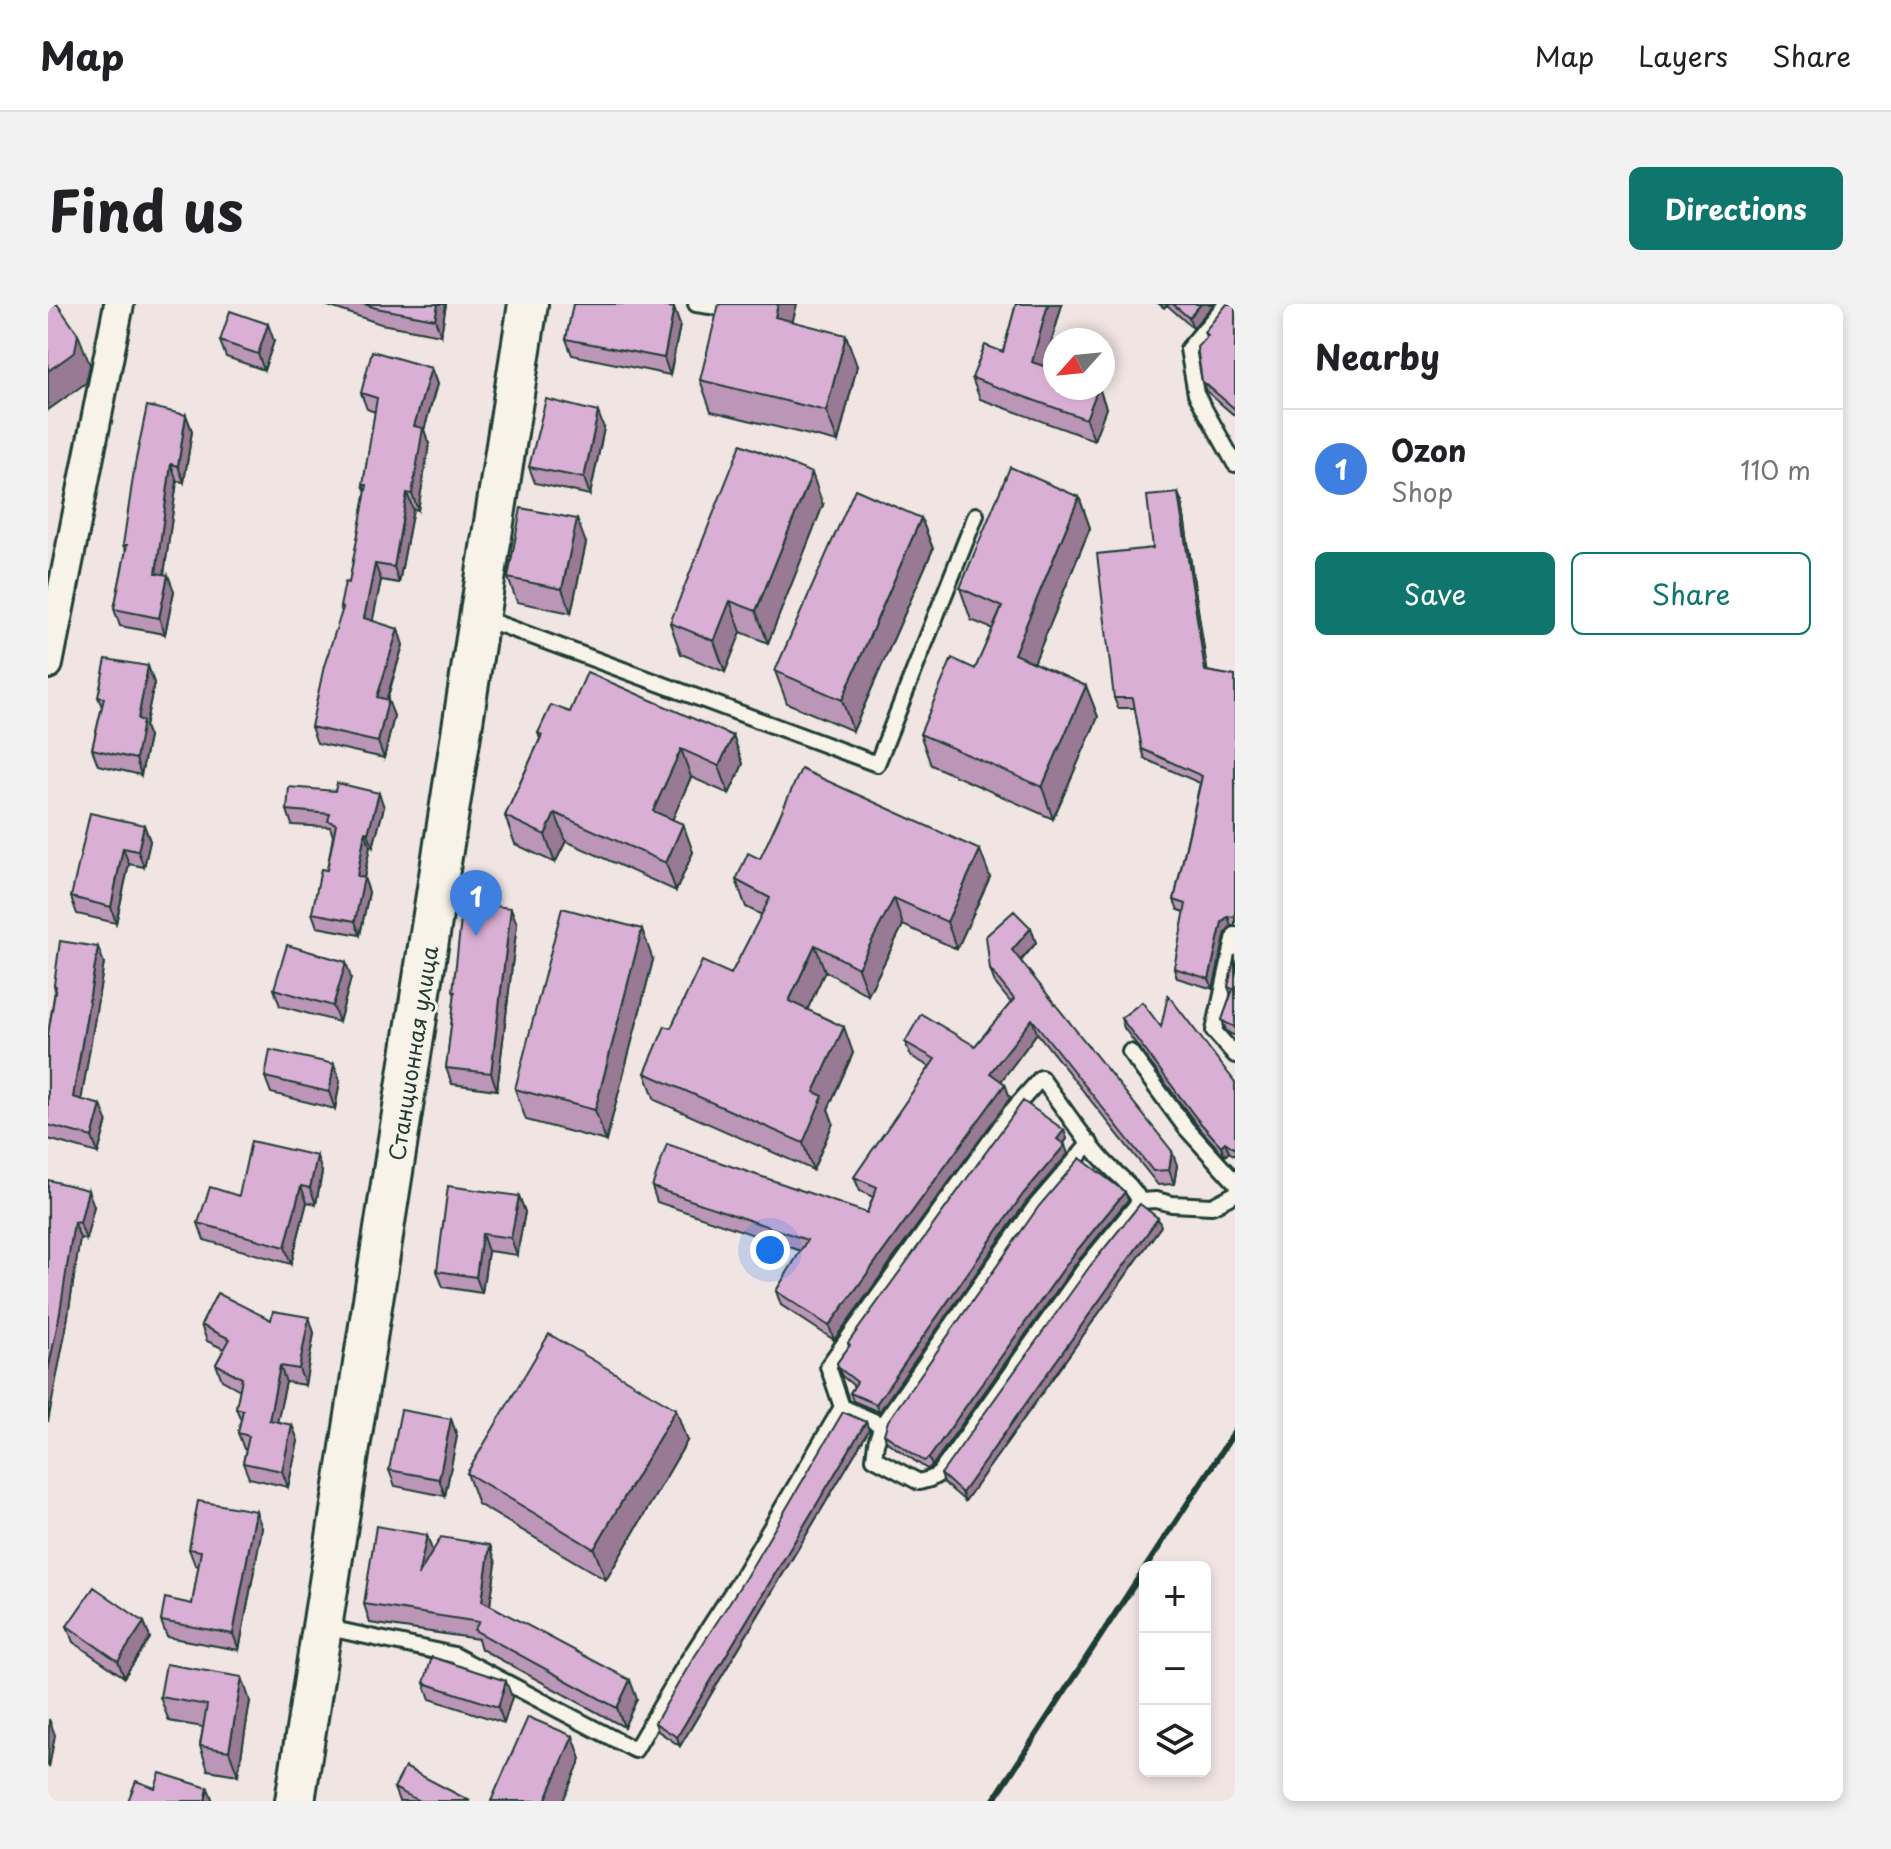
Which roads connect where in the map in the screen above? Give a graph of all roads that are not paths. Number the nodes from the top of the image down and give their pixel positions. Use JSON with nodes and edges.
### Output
{"nodes":[{"id":1,"x":119,"y":304,"type":"edge"},
{"id":2,"x":528,"y":304,"type":"edge"},
{"id":3,"x":696,"y":304,"type":"edge"},
{"id":4,"x":718,"y":304,"type":"edge"},
{"id":5,"x":1226,"y":304,"type":"edge"},
{"id":6,"x":1235,"y":433,"type":"edge"},
{"id":7,"x":1224,"y":446,"type":"junction"},
{"id":8,"x":1235,"y":464,"type":"edge"},
{"id":9,"x":976,"y":515,"type":"dead end"},
{"id":10,"x":479,"y":617,"type":"junction"},
{"id":11,"x":48,"y":664,"type":"edge"},
{"id":12,"x":1235,"y":935,"type":"edge"},
{"id":13,"x":1130,"y":1052,"type":"dead end"},
{"id":14,"x":1235,"y":1055,"type":"edge"},
{"id":15,"x":1090,"y":1143,"type":"junction"},
{"id":16,"x":1235,"y":1182,"type":"edge"},
{"id":17,"x":1235,"y":1194,"type":"edge"},
{"id":18,"x":1140,"y":1201,"type":"junction"},
{"id":19,"x":842,"y":1407,"type":"junction"},
{"id":20,"x":882,"y":1425,"type":"junction"},
{"id":21,"x":324,"y":1627,"type":"junction"},
{"id":22,"x":295,"y":1801,"type":"edge"}],
"edges":[{"from":1,"to":11,"type":"street"},
{"from":2,"to":10,"type":"street","name":"Станционная улица"},
{"from":3,"to":4,"type":"lane"},
{"from":5,"to":7,"type":"lane"},
{"from":6,"to":7,"type":"lane"},
{"from":7,"to":8,"type":"lane"},
{"from":9,"to":10,"type":"lane"},
{"from":10,"to":21,"type":"street","name":"Станционная улица"},
{"from":12,"to":14,"type":"lane"},
{"from":13,"to":16,"type":"lane"},
{"from":15,"to":18,"type":"lane"},
{"from":15,"to":19,"type":"lane"},
{"from":15,"to":20,"type":"lane"},
{"from":17,"to":18,"type":"lane"},
{"from":18,"to":20,"type":"lane"},
{"from":19,"to":20,"type":"lane"},
{"from":19,"to":21,"type":"lane"},
{"from":21,"to":22,"type":"street","name":"Станционная улица"}]}
